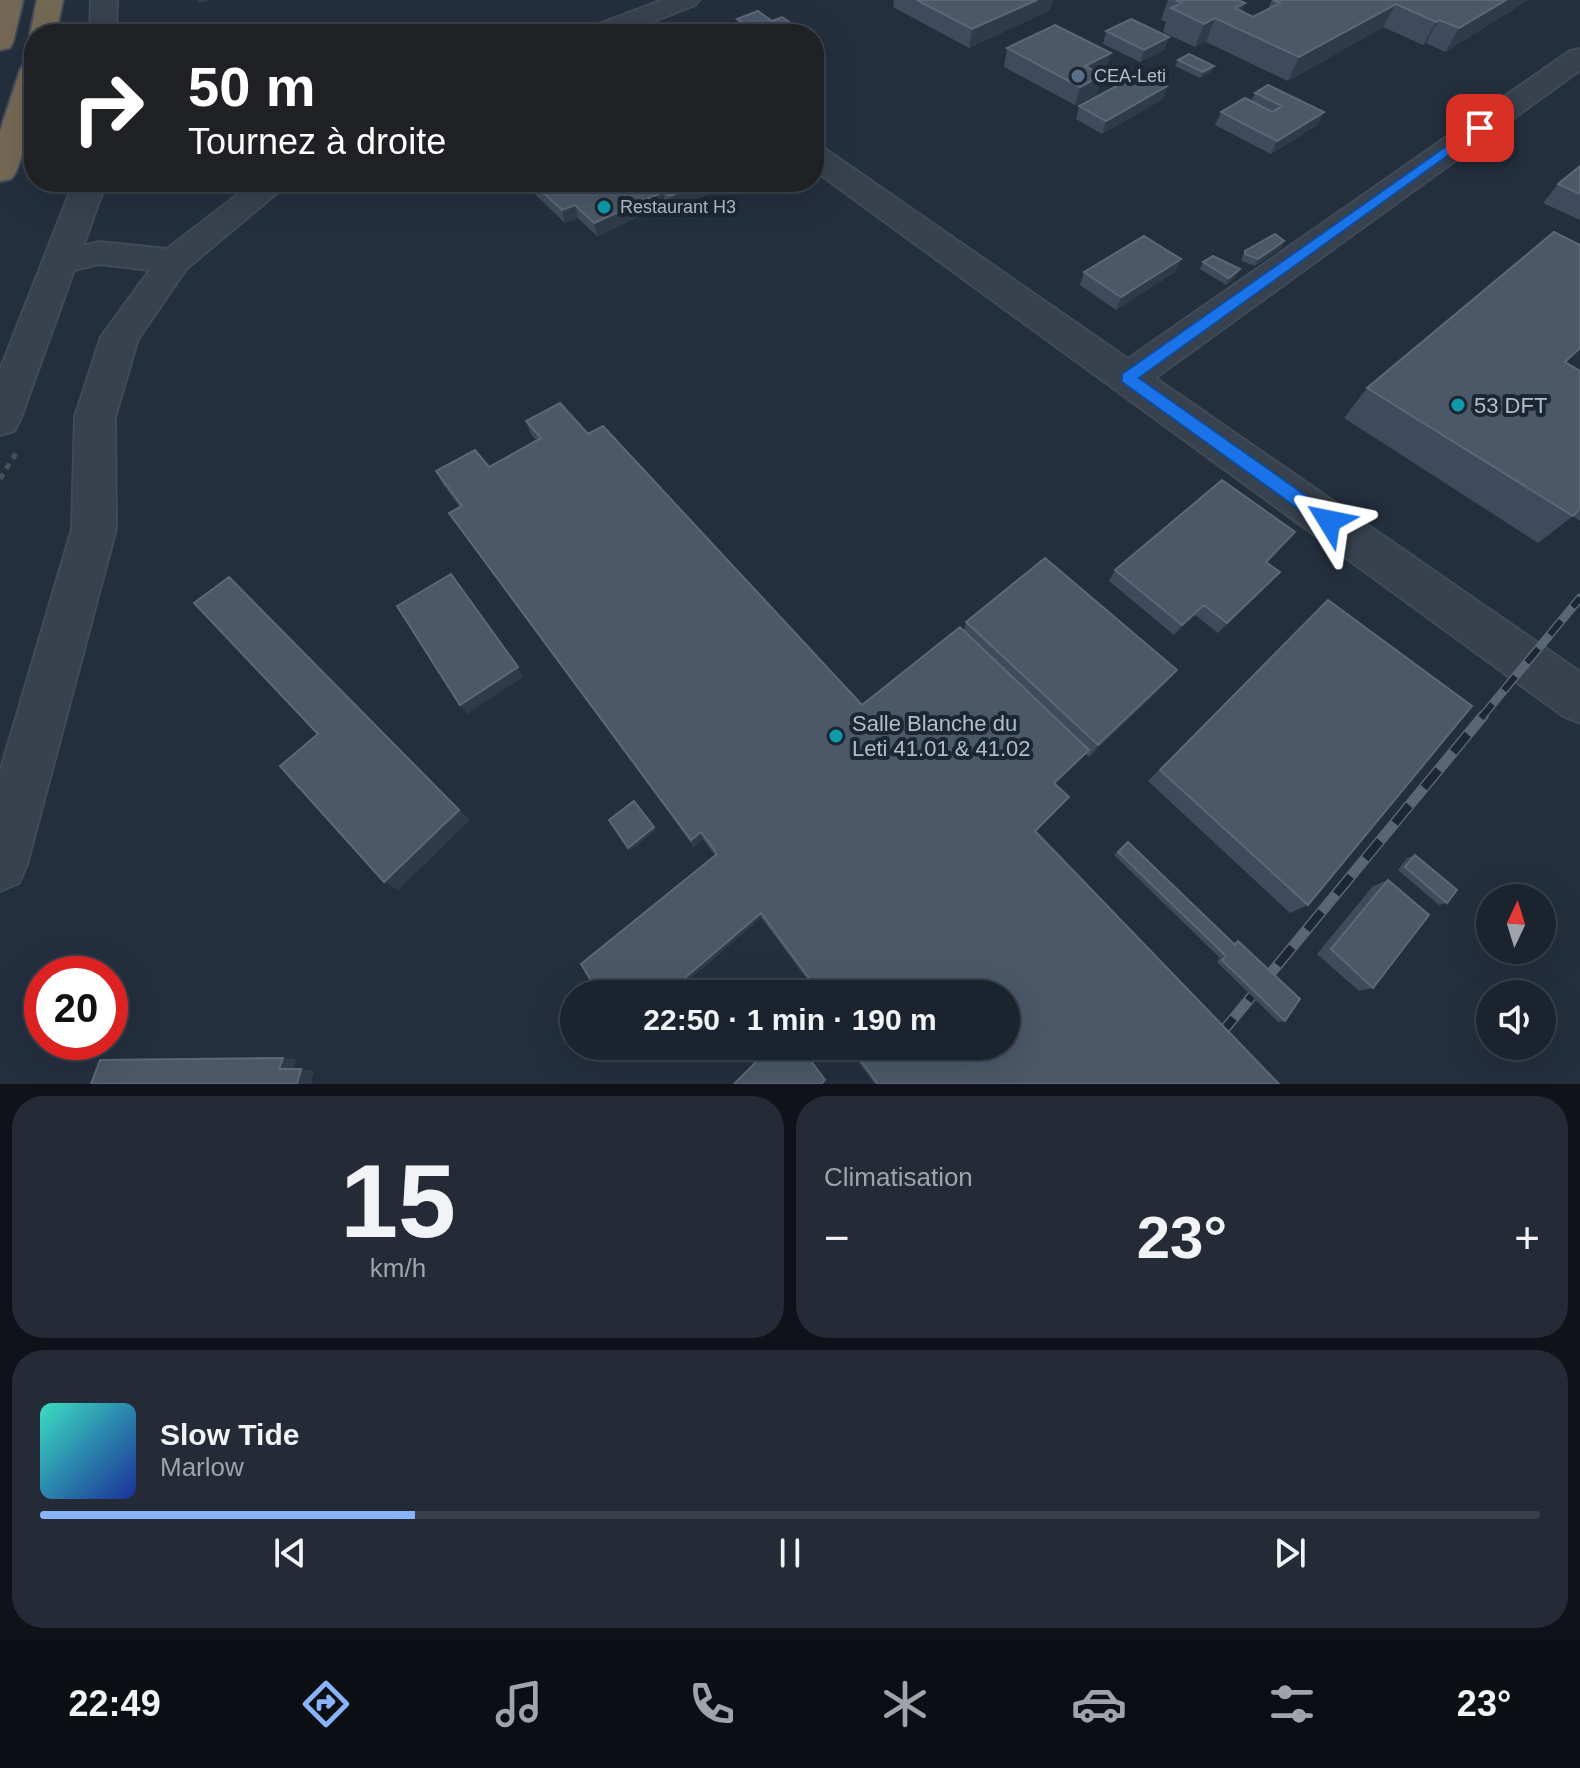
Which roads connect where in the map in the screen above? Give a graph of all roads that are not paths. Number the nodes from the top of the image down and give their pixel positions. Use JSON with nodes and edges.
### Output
{"nodes":[{"id":1,"x":10,"y":0,"type":"edge"},
{"id":2,"x":50,"y":0,"type":"edge"},
{"id":3,"x":104,"y":0,"type":"edge"},
{"id":4,"x":686,"y":0,"type":"edge"},
{"id":5,"x":45,"y":24,"type":"edge"},
{"id":6,"x":103,"y":24,"type":"edge"},
{"id":7,"x":644,"y":24,"type":"edge"},
{"id":8,"x":0,"y":42,"type":"edge"},
{"id":9,"x":1580,"y":57,"type":"edge"},
{"id":10,"x":24,"y":107,"type":"edge"},
{"id":11,"x":824,"y":163,"type":"edge"},
{"id":12,"x":0,"y":172,"type":"edge"},
{"id":13,"x":86,"y":192,"type":"edge"},
{"id":14,"x":261,"y":192,"type":"edge"},
{"id":15,"x":174,"y":261,"type":"junction"},
{"id":16,"x":61,"y":262,"type":"junction"},
{"id":17,"x":1128,"y":378,"type":"junction"},
{"id":18,"x":0,"y":420,"type":"edge"},
{"id":19,"x":1580,"y":700,"type":"edge"},
{"id":20,"x":0,"y":864,"type":"edge"}],
"edges":[{"from":1,"to":8,"type":"highway"},
{"from":2,"to":5,"type":"highway"},
{"from":3,"to":6,"type":"street"},
{"from":4,"to":7,"type":"street"},
{"from":9,"to":17,"type":"street"},
{"from":10,"to":12,"type":"highway"},
{"from":11,"to":17,"type":"street"},
{"from":13,"to":16,"type":"street"},
{"from":14,"to":15,"type":"street"},
{"from":15,"to":16,"type":"street"},
{"from":15,"to":20,"type":"street"},
{"from":16,"to":18,"type":"street"},
{"from":17,"to":19,"type":"street"}]}
